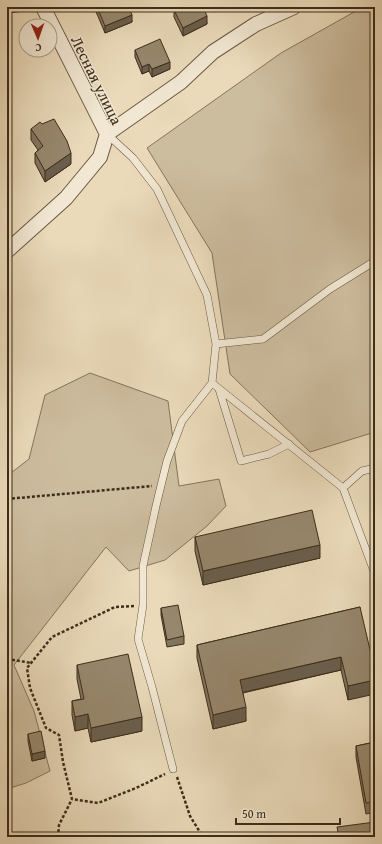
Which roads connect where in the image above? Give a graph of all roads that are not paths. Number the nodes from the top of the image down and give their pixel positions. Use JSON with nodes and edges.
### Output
{"nodes":[{"id":1,"x":43,"y":7,"type":"edge"},
{"id":2,"x":294,"y":7,"type":"edge"},
{"id":3,"x":107,"y":134,"type":"junction"},
{"id":4,"x":7,"y":251,"type":"edge"},
{"id":5,"x":375,"y":261,"type":"edge"},
{"id":6,"x":216,"y":344,"type":"junction"},
{"id":7,"x":212,"y":383,"type":"junction"},
{"id":8,"x":219,"y":389,"type":"junction"},
{"id":9,"x":289,"y":444,"type":"junction"},
{"id":10,"x":375,"y":468,"type":"edge"},
{"id":11,"x":343,"y":488,"type":"junction"},
{"id":12,"x":375,"y":574,"type":"edge"},
{"id":13,"x":174,"y":769,"type":"road end"}],
"edges":[{"from":1,"to":3,"type":"street","name":"Лесная улица"},
{"from":2,"to":3,"type":"street"},
{"from":3,"to":4,"type":"street","name":"Лесная улица"},
{"from":3,"to":6,"type":"lane"},
{"from":5,"to":6,"type":"lane"},
{"from":6,"to":7,"type":"lane"},
{"from":7,"to":8,"type":"lane"},
{"from":7,"to":13,"type":"lane"},
{"from":8,"to":9,"type":"lane"},
{"from":8,"to":9,"type":"lane"},
{"from":9,"to":11,"type":"lane"},
{"from":10,"to":11,"type":"lane"},
{"from":11,"to":12,"type":"lane"}]}
